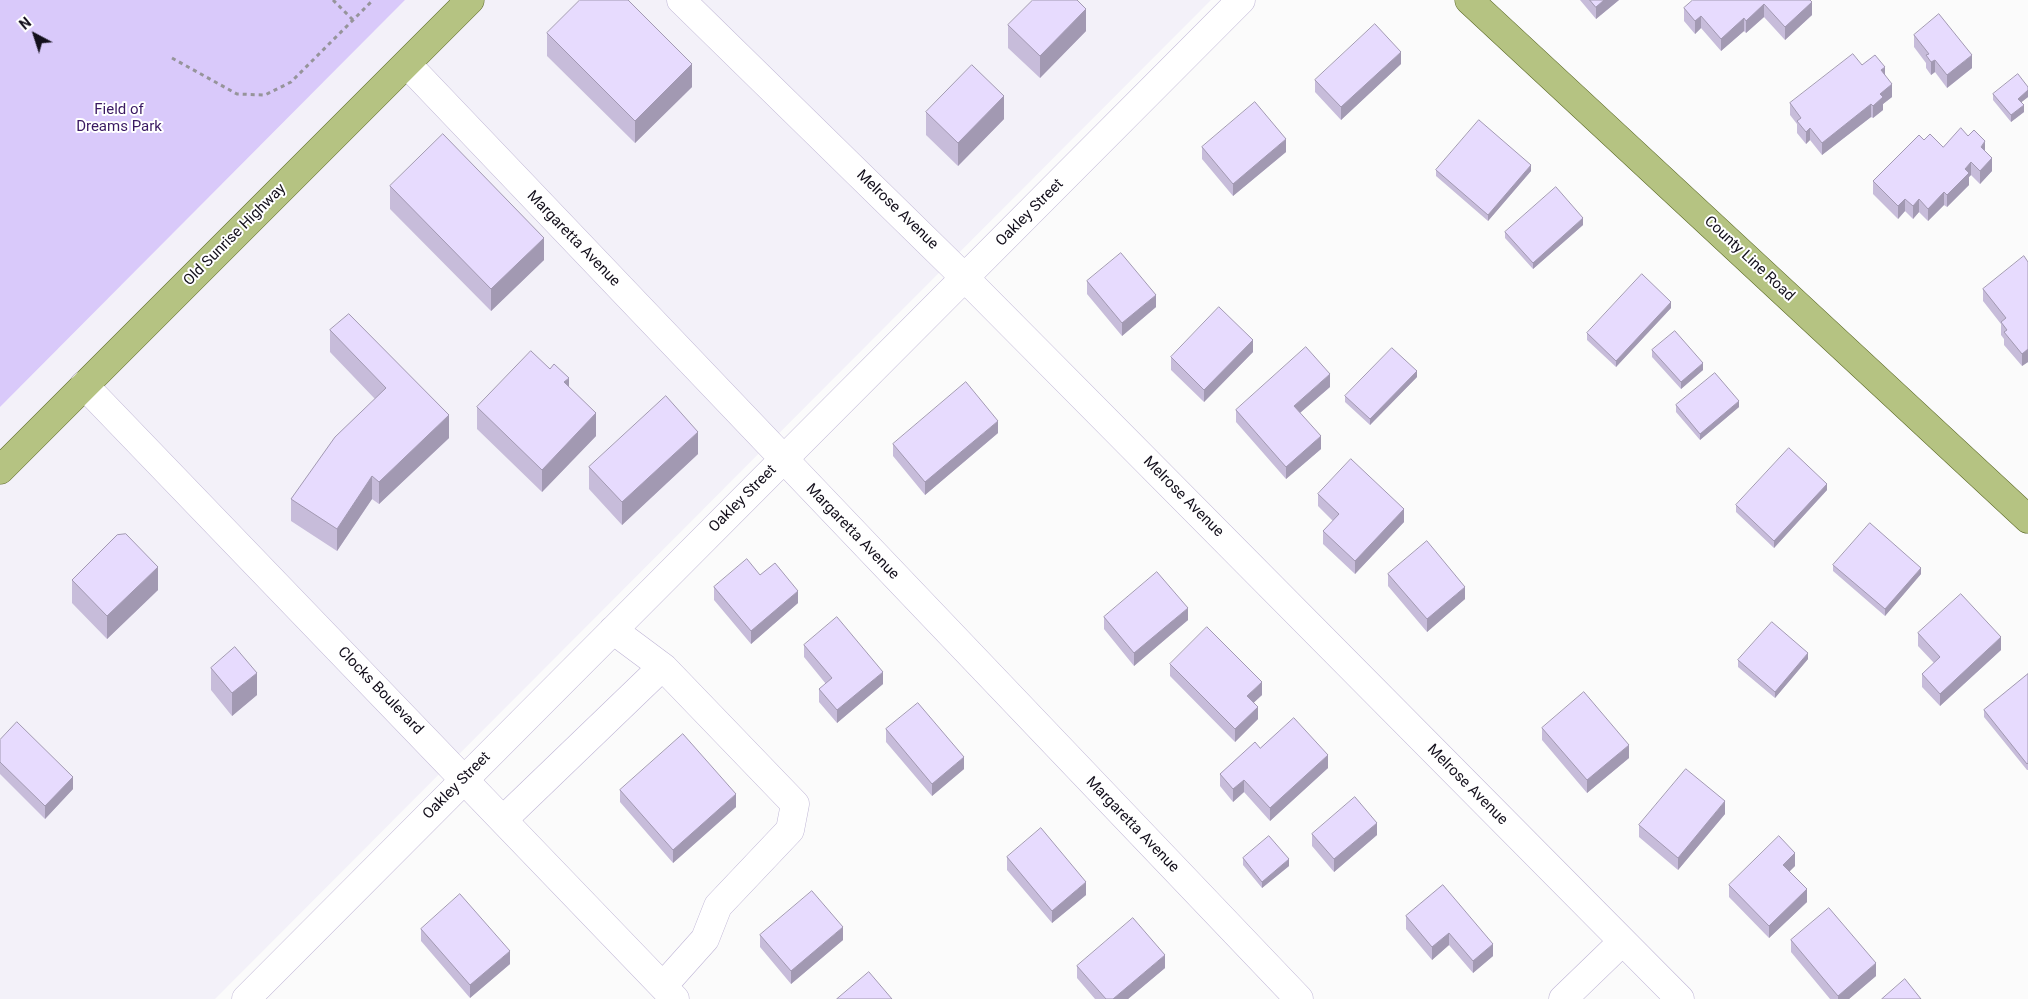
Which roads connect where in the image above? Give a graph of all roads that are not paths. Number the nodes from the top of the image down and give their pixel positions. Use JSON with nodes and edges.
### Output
{"nodes":[{"id":1,"x":470,"y":0,"type":"edge"},
{"id":2,"x":681,"y":0,"type":"edge"},
{"id":3,"x":1241,"y":0,"type":"edge"},
{"id":4,"x":1469,"y":0,"type":"edge"},
{"id":5,"x":407,"y":64,"type":"junction"},
{"id":6,"x":965,"y":278,"type":"junction"},
{"id":7,"x":84,"y":385,"type":"junction"},
{"id":8,"x":783,"y":460,"type":"junction"},
{"id":9,"x":0,"y":470,"type":"edge"},
{"id":10,"x":2028,"y":519,"type":"edge"},
{"id":11,"x":613,"y":630,"type":"junction"},
{"id":12,"x":662,"y":667,"type":"junction"},
{"id":13,"x":465,"y":779,"type":"junction"},
{"id":14,"x":504,"y":819,"type":"junction"},
{"id":15,"x":1622,"y":942,"type":"junction"},
{"id":16,"x":669,"y":992,"type":"edge"},
{"id":17,"x":246,"y":999,"type":"edge"},
{"id":18,"x":1299,"y":999,"type":"edge"},
{"id":19,"x":1563,"y":999,"type":"edge"},
{"id":20,"x":1680,"y":999,"type":"edge"}],
"edges":[{"from":1,"to":5,"type":"main road","name":"Old Sunrise Highway"},
{"from":2,"to":6,"type":"street","name":"Melrose Avenue"},
{"from":3,"to":6,"type":"street","name":"Oakley Street"},
{"from":4,"to":10,"type":"main road","name":"County Line Road"},
{"from":5,"to":7,"type":"main road","name":"Old Sunrise Highway"},
{"from":5,"to":8,"type":"street","name":"Margaretta Avenue"},
{"from":6,"to":8,"type":"street","name":"Oakley Street"},
{"from":6,"to":15,"type":"street","name":"Melrose Avenue"},
{"from":7,"to":9,"type":"main road","name":"Old Sunrise Highway"},
{"from":7,"to":13,"type":"street","name":"Clocks Boulevard"},
{"from":8,"to":11,"type":"street","name":"Oakley Street"},
{"from":8,"to":18,"type":"street","name":"Margaretta Avenue"},
{"from":11,"to":12,"type":"street"},
{"from":11,"to":13,"type":"street","name":"Oakley Street"},
{"from":12,"to":14,"type":"street"},
{"from":12,"to":16,"type":"street"},
{"from":13,"to":14,"type":"street","name":"Clocks Boulevard"},
{"from":13,"to":17,"type":"street","name":"Oakley Street"},
{"from":14,"to":16,"type":"street","name":"Clocks Boulevard"},
{"from":15,"to":19,"type":"street"},
{"from":15,"to":20,"type":"street","name":"Melrose Avenue"}]}
